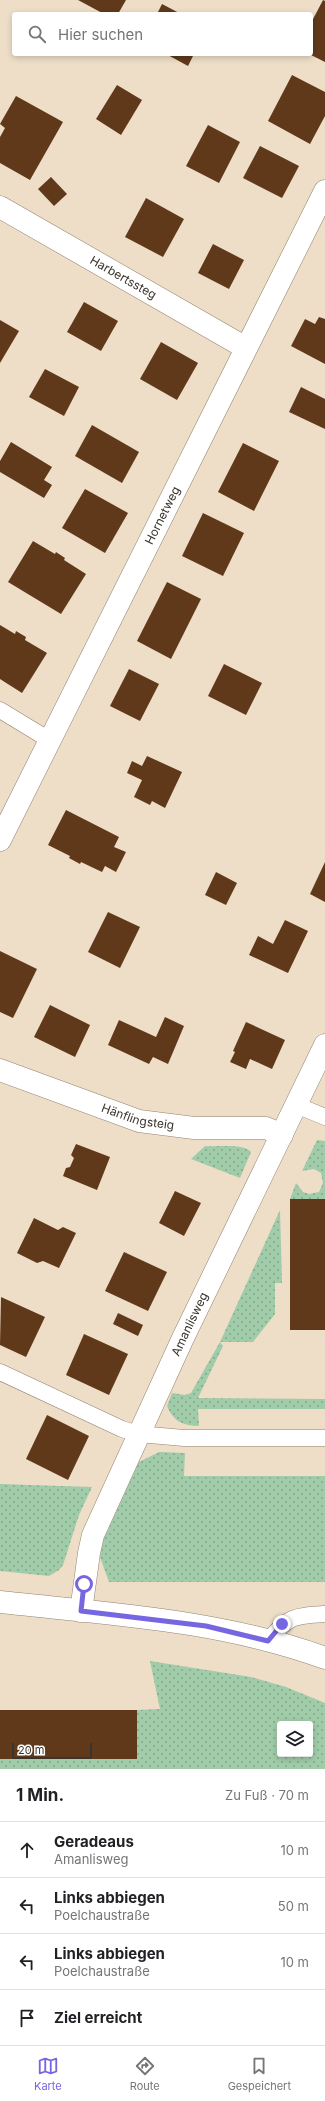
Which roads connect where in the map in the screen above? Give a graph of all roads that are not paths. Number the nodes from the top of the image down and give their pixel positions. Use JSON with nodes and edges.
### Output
{"nodes":[{"id":1,"x":325,"y":192,"type":"edge"},
{"id":2,"x":0,"y":207,"type":"edge"},
{"id":3,"x":246,"y":348,"type":"junction"},
{"id":4,"x":0,"y":710,"type":"edge"},
{"id":5,"x":51,"y":741,"type":"junction"},
{"id":6,"x":0,"y":840,"type":"edge"},
{"id":7,"x":325,"y":1045,"type":"edge"},
{"id":8,"x":0,"y":1070,"type":"edge"},
{"id":9,"x":296,"y":1105,"type":"junction"},
{"id":10,"x":325,"y":1117,"type":"edge"},
{"id":11,"x":282,"y":1135,"type":"junction"},
{"id":12,"x":0,"y":1372,"type":"edge"},
{"id":13,"x":138,"y":1434,"type":"junction"},
{"id":14,"x":325,"y":1438,"type":"edge"},
{"id":15,"x":0,"y":1602,"type":"edge"},
{"id":16,"x":81,"y":1611,"type":"junction"},
{"id":17,"x":325,"y":1614,"type":"edge"},
{"id":18,"x":268,"y":1641,"type":"junction"},
{"id":19,"x":325,"y":1658,"type":"edge"}],
"edges":[{"from":1,"to":3,"type":"street","name":"Hornetweg"},
{"from":2,"to":3,"type":"street","name":"Harbertssteg"},
{"from":3,"to":5,"type":"street","name":"Hornetweg"},
{"from":4,"to":5,"type":"lane"},
{"from":5,"to":6,"type":"street","name":"Hornetweg"},
{"from":7,"to":9,"type":"street","name":"Amanlisweg"},
{"from":8,"to":11,"type":"street","name":"Hänflingsteig"},
{"from":9,"to":10,"type":"lane"},
{"from":9,"to":11,"type":"street","name":"Amanlisweg"},
{"from":11,"to":13,"type":"street","name":"Amanlisweg"},
{"from":12,"to":13,"type":"lane"},
{"from":13,"to":14,"type":"lane"},
{"from":13,"to":16,"type":"street","name":"Amanlisweg"},
{"from":15,"to":16,"type":"street"},
{"from":16,"to":18,"type":"street"},
{"from":17,"to":18,"type":"lane"},
{"from":18,"to":19,"type":"street"}]}
